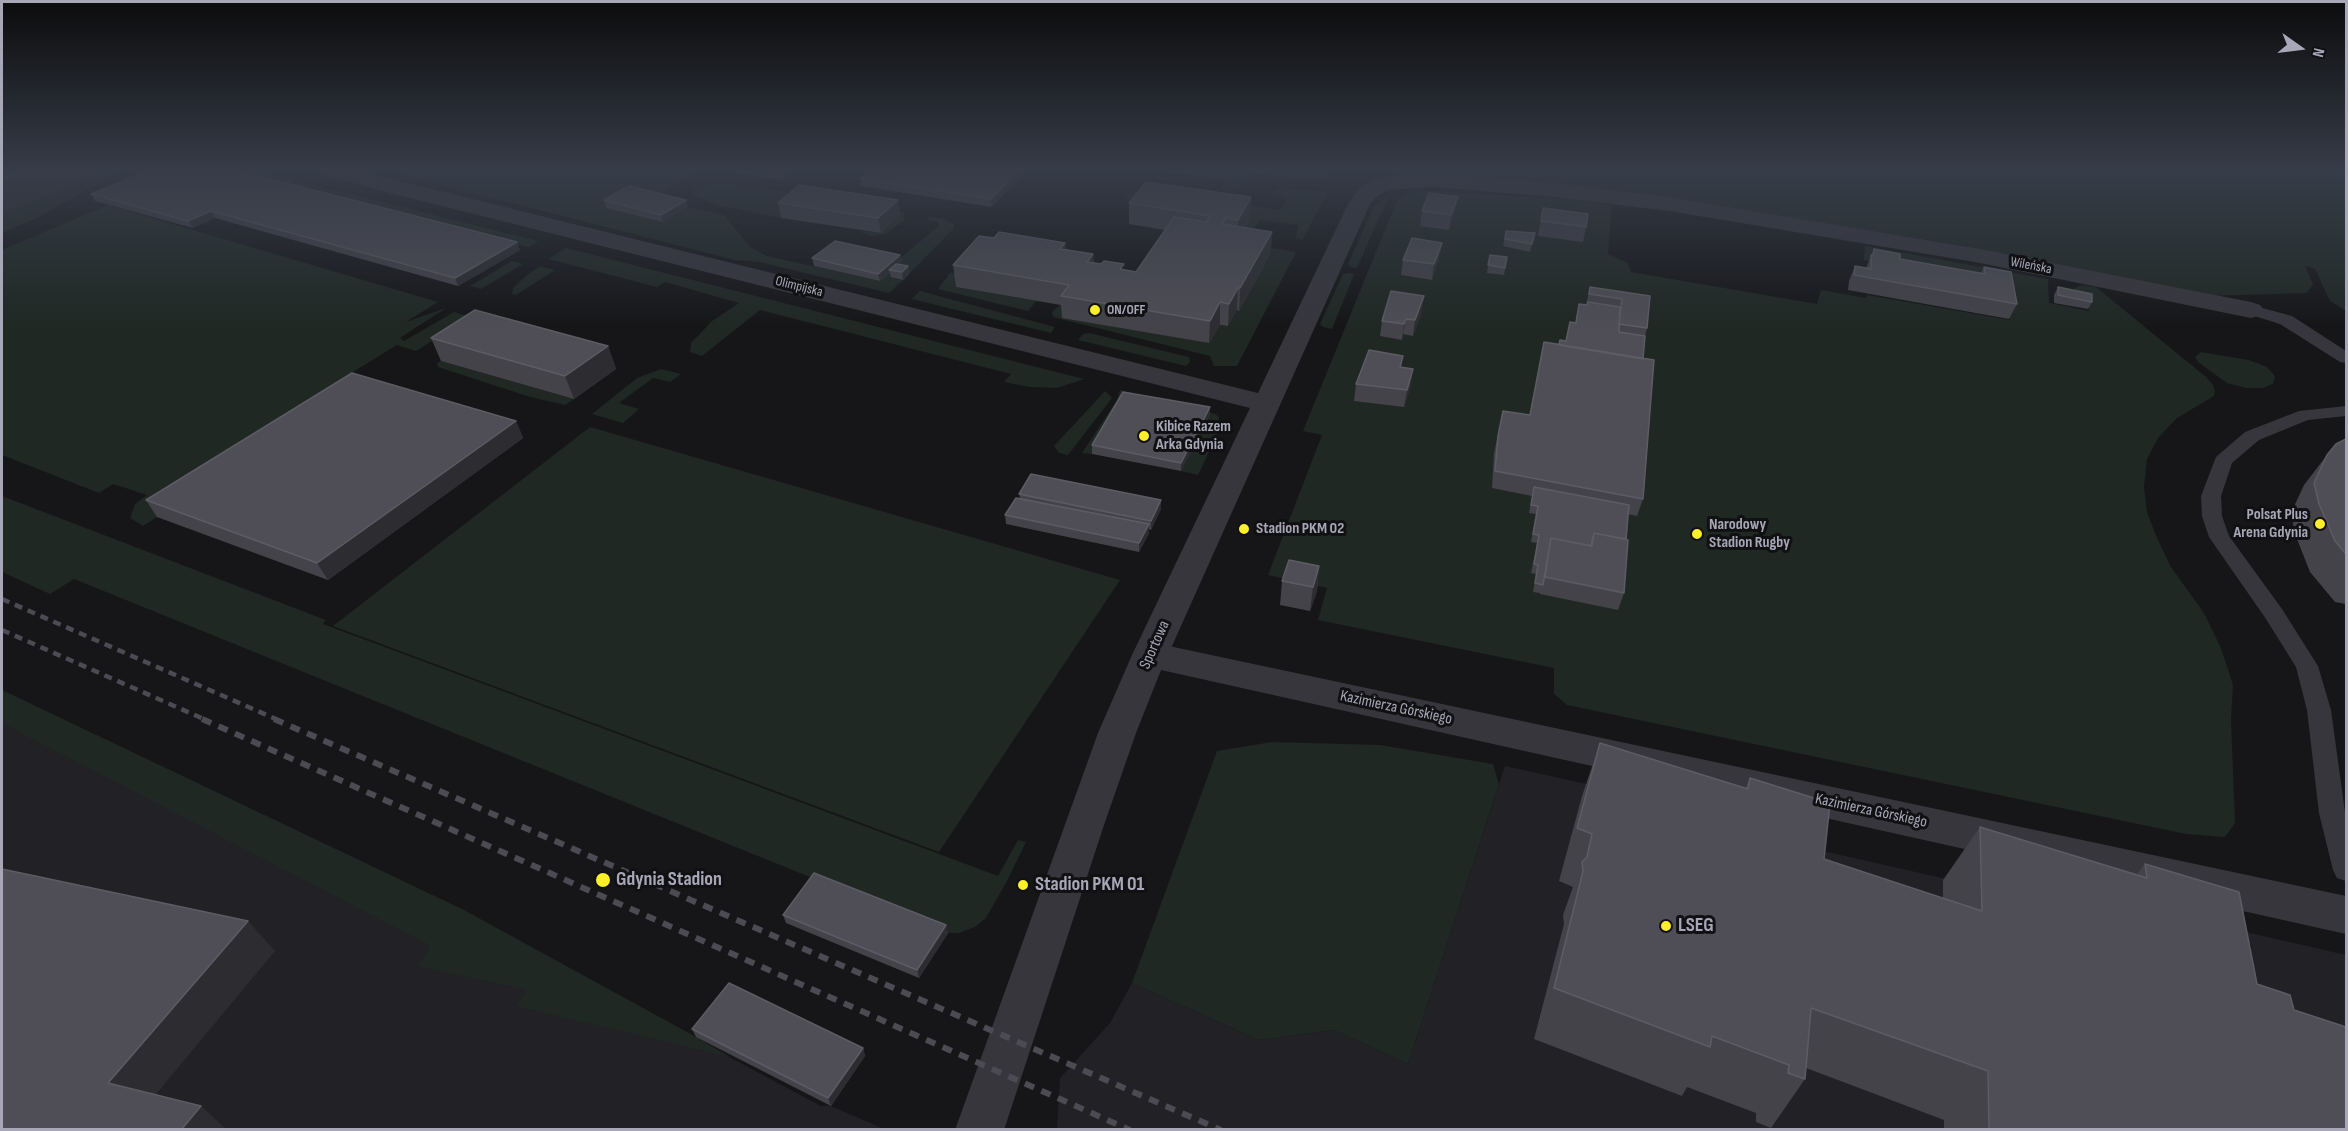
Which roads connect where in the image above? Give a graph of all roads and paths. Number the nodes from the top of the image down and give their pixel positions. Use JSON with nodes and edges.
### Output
{"nodes":[{"id":1,"x":538,"y":223,"type":"edge"},
{"id":2,"x":1351,"y":223,"type":"edge"},
{"id":3,"x":1782,"y":223,"type":"edge"},
{"id":4,"x":2251,"y":310,"type":"joint"},
{"id":5,"x":2346,"y":358,"type":"edge"},
{"id":6,"x":1265,"y":403,"type":"junction"},
{"id":7,"x":2346,"y":411,"type":"edge"},
{"id":8,"x":1150,"y":655,"type":"junction"},
{"id":9,"x":2346,"y":870,"type":"edge"},
{"id":10,"x":2346,"y":915,"type":"edge"},
{"id":11,"x":979,"y":1130,"type":"edge"}],
"edges":[{"from":1,"to":6,"type":"street","name":"Olimpijska"},
{"from":2,"to":6,"type":"street","name":"Sportowa"},
{"from":3,"to":4,"type":"street","name":"Wileńska"},
{"from":4,"to":5,"type":"lane"},
{"from":6,"to":8,"type":"street","name":"Sportowa"},
{"from":7,"to":9,"type":"lane"},
{"from":8,"to":10,"type":"street","name":"Kazimierza Górskiego"},
{"from":8,"to":11,"type":"street","name":"Sportowa"}]}
